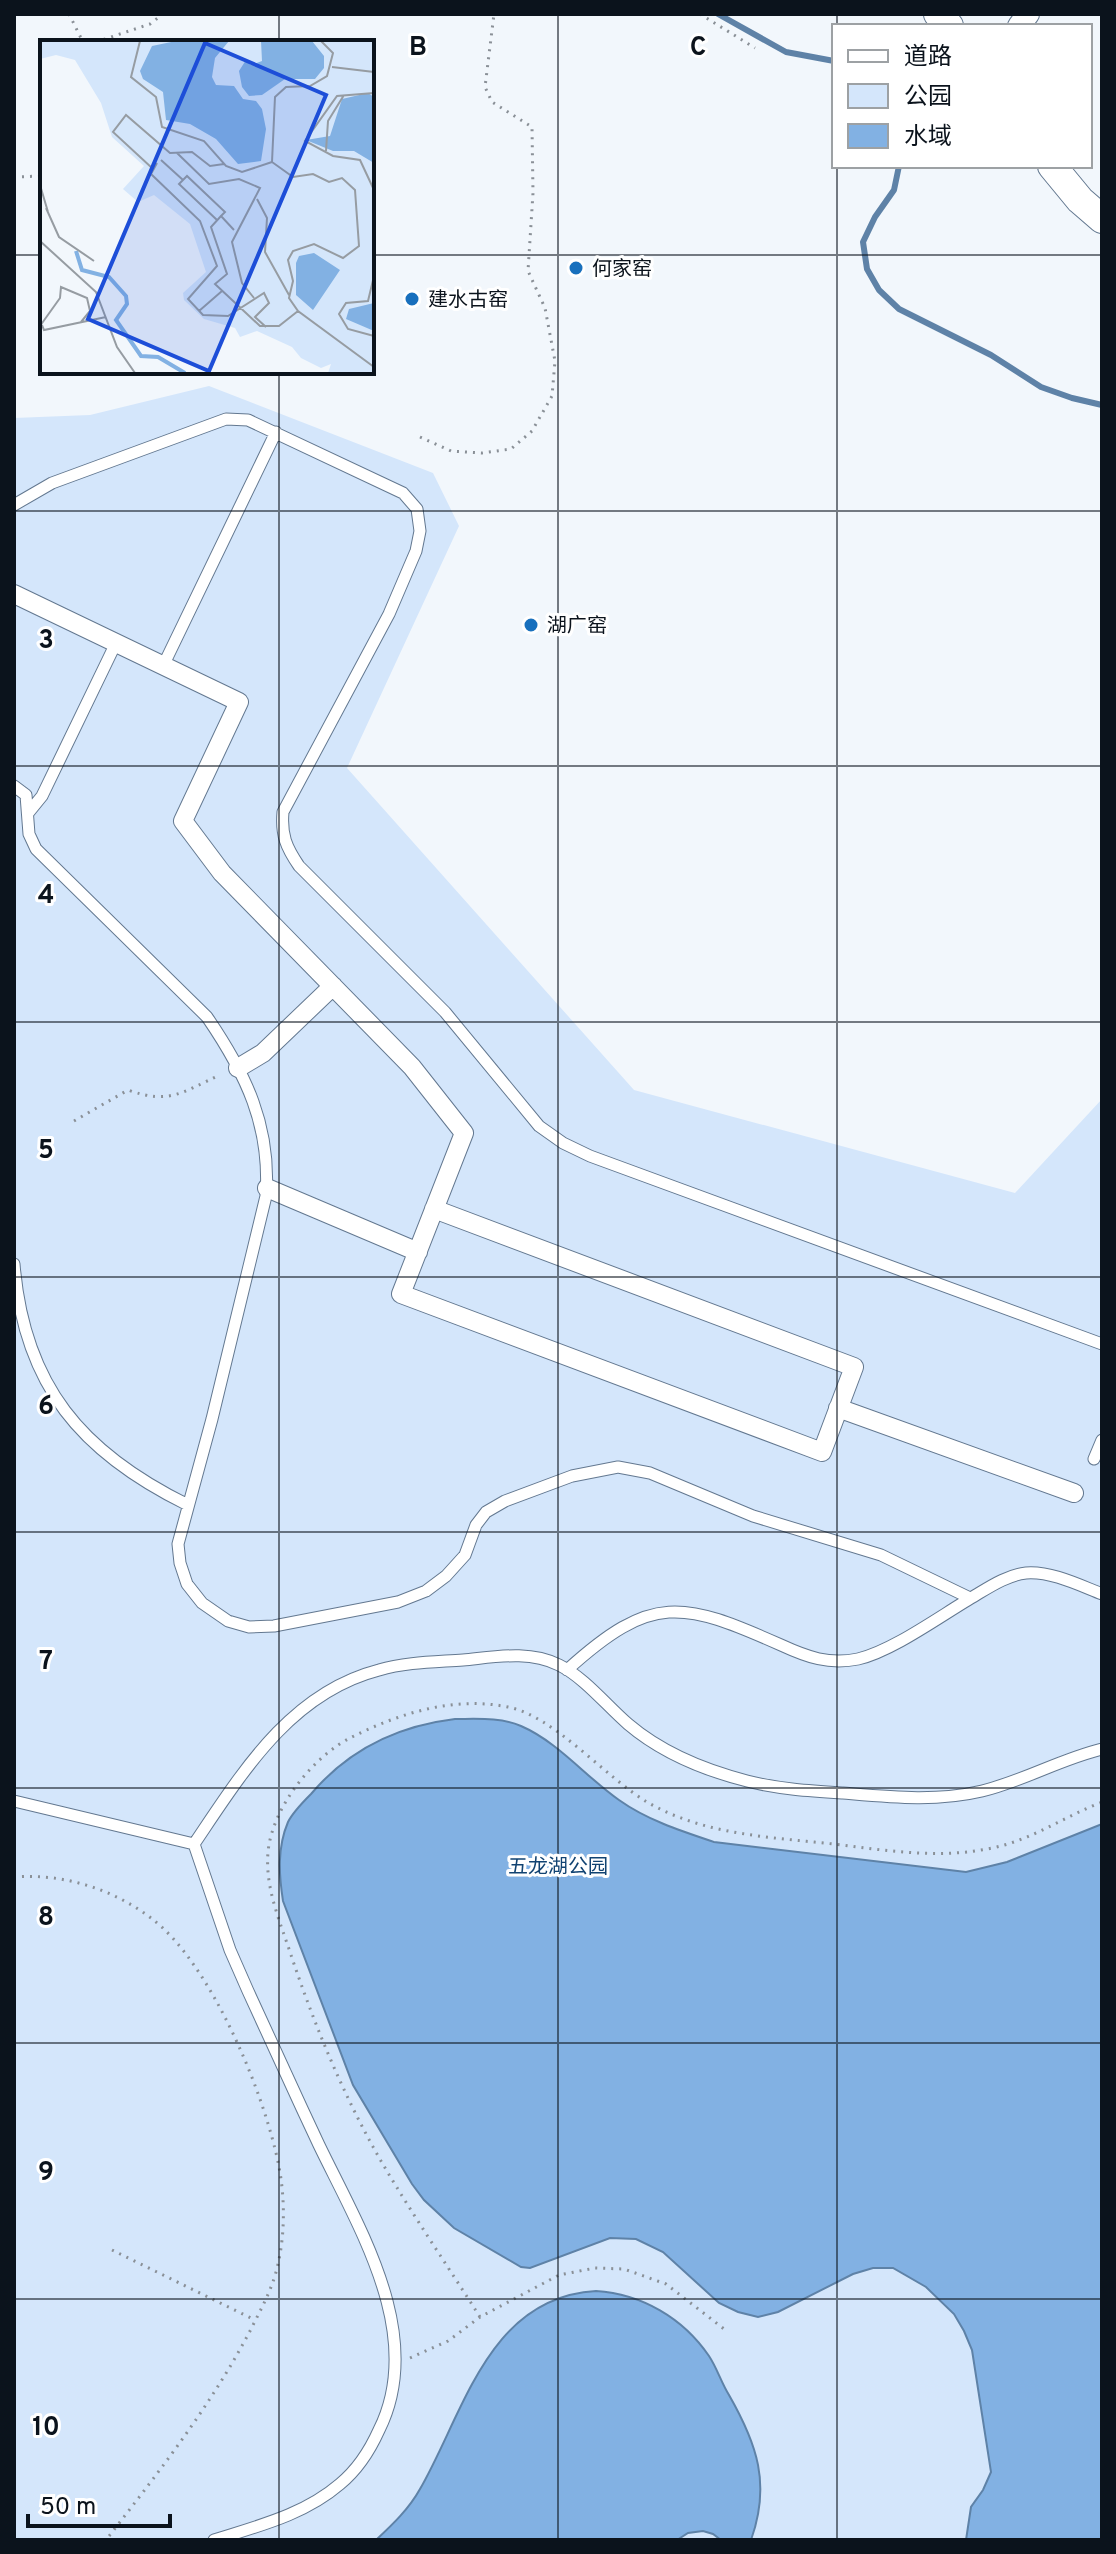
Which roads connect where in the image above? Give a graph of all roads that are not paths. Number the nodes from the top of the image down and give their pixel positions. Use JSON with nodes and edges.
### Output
{"nodes":[{"id":1,"x":1054,"y":168,"type":"edge"},
{"id":2,"x":1102,"y":219,"type":"edge"},
{"id":3,"x":276,"y":432,"type":"junction"},
{"id":4,"x":14,"y":505,"type":"edge"},
{"id":5,"x":14,"y":594,"type":"edge"},
{"id":6,"x":116,"y":643,"type":"junction"},
{"id":7,"x":163,"y":666,"type":"junction"},
{"id":8,"x":14,"y":786,"type":"edge"},
{"id":9,"x":29,"y":812,"type":"junction"},
{"id":10,"x":333,"y":986,"type":"junction"},
{"id":11,"x":238,"y":1068,"type":"junction"},
{"id":12,"x":267,"y":1188,"type":"junction"},
{"id":13,"x":434,"y":1209,"type":"junction"},
{"id":14,"x":418,"y":1252,"type":"junction"},
{"id":15,"x":14,"y":1264,"type":"edge"},
{"id":16,"x":1102,"y":1344,"type":"edge"},
{"id":17,"x":838,"y":1408,"type":"junction"},
{"id":18,"x":1102,"y":1440,"type":"edge"},
{"id":19,"x":1094,"y":1459,"type":"dead end"},
{"id":20,"x":1074,"y":1493,"type":"dead end"},
{"id":21,"x":188,"y":1505,"type":"junction"},
{"id":22,"x":1102,"y":1594,"type":"edge"},
{"id":23,"x":970,"y":1598,"type":"junction"},
{"id":24,"x":567,"y":1670,"type":"junction"},
{"id":25,"x":1102,"y":1749,"type":"edge"},
{"id":26,"x":14,"y":1801,"type":"edge"},
{"id":27,"x":194,"y":1844,"type":"junction"},
{"id":28,"x":214,"y":2540,"type":"edge"}],
"edges":[{"from":1,"to":2,"type":"street"},
{"from":3,"to":4,"type":"lane"},
{"from":3,"to":7,"type":"lane"},
{"from":3,"to":16,"type":"lane"},
{"from":5,"to":6,"type":"street"},
{"from":6,"to":7,"type":"street"},
{"from":6,"to":9,"type":"lane"},
{"from":7,"to":10,"type":"street"},
{"from":8,"to":9,"type":"lane"},
{"from":9,"to":11,"type":"lane"},
{"from":10,"to":11,"type":"street"},
{"from":10,"to":13,"type":"street"},
{"from":11,"to":12,"type":"lane"},
{"from":12,"to":14,"type":"street"},
{"from":12,"to":21,"type":"lane"},
{"from":13,"to":14,"type":"street"},
{"from":13,"to":17,"type":"street"},
{"from":14,"to":17,"type":"street"},
{"from":15,"to":21,"type":"lane"},
{"from":17,"to":20,"type":"street"},
{"from":18,"to":19,"type":"lane"},
{"from":21,"to":23,"type":"lane"},
{"from":22,"to":23,"type":"lane"},
{"from":23,"to":24,"type":"lane"},
{"from":24,"to":25,"type":"lane"},
{"from":24,"to":27,"type":"lane"},
{"from":26,"to":27,"type":"lane"},
{"from":27,"to":28,"type":"lane"}]}
